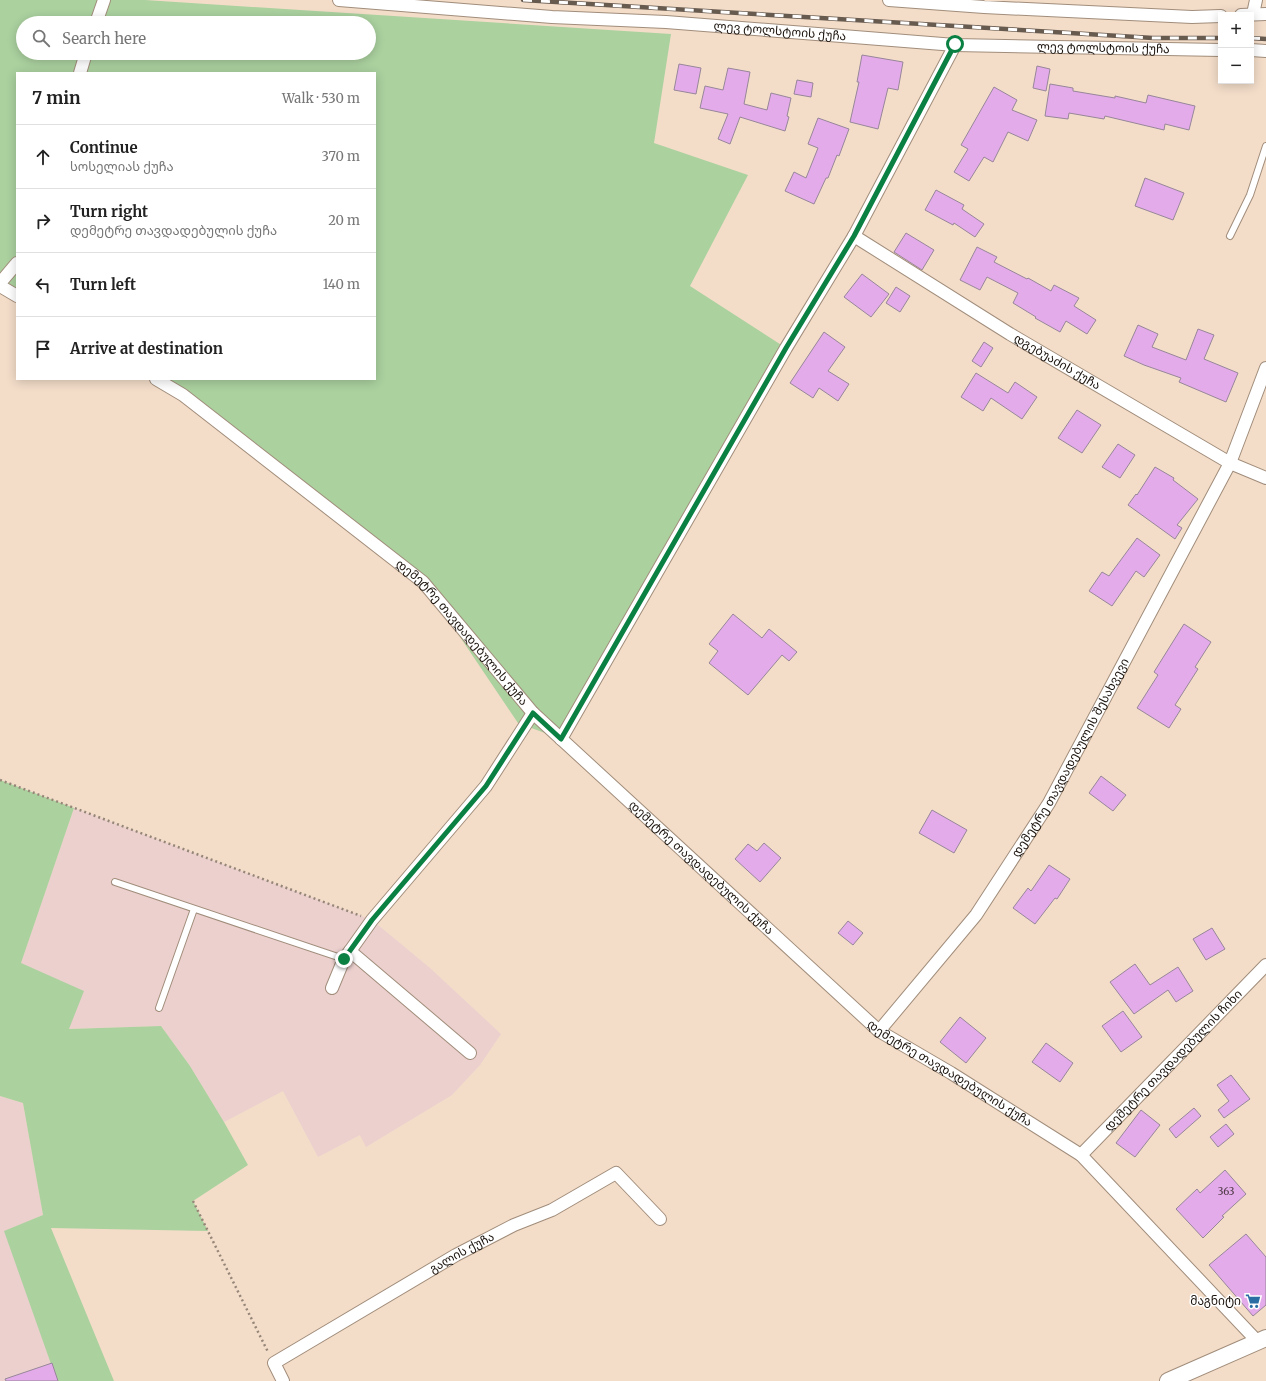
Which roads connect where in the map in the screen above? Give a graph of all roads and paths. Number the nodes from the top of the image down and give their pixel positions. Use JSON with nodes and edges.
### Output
{"nodes":[{"id":1,"x":104,"y":0,"type":"edge"},
{"id":2,"x":339,"y":0,"type":"edge"},
{"id":3,"x":888,"y":0,"type":"edge"},
{"id":4,"x":1256,"y":0,"type":"edge"},
{"id":5,"x":986,"y":4,"type":"edge"},
{"id":6,"x":1249,"y":12,"type":"edge"},
{"id":7,"x":1266,"y":14,"type":"edge"},
{"id":8,"x":1254,"y":15,"type":"edge"},
{"id":9,"x":98,"y":16,"type":"edge"},
{"id":10,"x":1218,"y":16,"type":"edge"},
{"id":11,"x":955,"y":44,"type":"junction"},
{"id":12,"x":1218,"y":50,"type":"edge"},
{"id":13,"x":1254,"y":50,"type":"edge"},
{"id":14,"x":1266,"y":50,"type":"edge"},
{"id":15,"x":84,"y":60,"type":"edge"},
{"id":16,"x":80,"y":72,"type":"edge"},
{"id":17,"x":1266,"y":146,"type":"edge"},
{"id":18,"x":854,"y":236,"type":"junction"},
{"id":19,"x":1230,"y":236,"type":"dead end"},
{"id":20,"x":16,"y":264,"type":"edge"},
{"id":21,"x":0,"y":283,"type":"edge"},
{"id":22,"x":0,"y":286,"type":"edge"},
{"id":23,"x":16,"y":295,"type":"edge"},
{"id":24,"x":1266,"y":368,"type":"edge"},
{"id":25,"x":158,"y":380,"type":"edge"},
{"id":26,"x":1230,"y":463,"type":"junction"},
{"id":27,"x":1266,"y":478,"type":"edge"},
{"id":28,"x":533,"y":713,"type":"junction"},
{"id":29,"x":561,"y":739,"type":"junction"},
{"id":30,"x":0,"y":780,"type":"edge"},
{"id":31,"x":115,"y":882,"type":"dead end"},
{"id":32,"x":194,"y":909,"type":"junction"},
{"id":33,"x":372,"y":920,"type":"junction"},
{"id":34,"x":347,"y":955,"type":"junction"},
{"id":35,"x":1266,"y":965,"type":"edge"},
{"id":36,"x":332,"y":988,"type":"dead end"},
{"id":37,"x":159,"y":1008,"type":"dead end"},
{"id":38,"x":879,"y":1031,"type":"junction"},
{"id":39,"x":470,"y":1052,"type":"dead end"},
{"id":40,"x":1081,"y":1155,"type":"junction"},
{"id":41,"x":193,"y":1201,"type":"dead end"},
{"id":42,"x":660,"y":1219,"type":"dead end"},
{"id":43,"x":1262,"y":1340,"type":"edge"},
{"id":44,"x":274,"y":1363,"type":"junction"},
{"id":45,"x":283,"y":1381,"type":"edge"},
{"id":46,"x":1168,"y":1381,"type":"edge"}],
"edges":[{"from":1,"to":9,"type":"street"},
{"from":2,"to":11,"type":"street","name":"ლევ ტოლსტოის ქუჩა"},
{"from":3,"to":5,"type":"street"},
{"from":4,"to":6,"type":"street"},
{"from":5,"to":10,"type":"street"},
{"from":7,"to":8,"type":"street"},
{"from":11,"to":12,"type":"street","name":"ლევ ტოლსტოის ქუჩა"},
{"from":11,"to":18,"type":"street"},
{"from":13,"to":14,"type":"street"},
{"from":15,"to":16,"type":"street"},
{"from":17,"to":19,"type":"lane"},
{"from":18,"to":26,"type":"street","name":"დგებუაძის ქუჩა"},
{"from":18,"to":29,"type":"street"},
{"from":20,"to":21,"type":"street"},
{"from":22,"to":23,"type":"street"},
{"from":24,"to":26,"type":"street","name":"დემეტრე თავდადებულის შესახვევი"},
{"from":25,"to":28,"type":"street","name":"დემეტრე თავდადებულის ქუჩა"},
{"from":26,"to":27,"type":"street","name":"დგებუაძის ქუჩა"},
{"from":26,"to":38,"type":"street","name":"დემეტრე თავდადებულის შესახვევი"},
{"from":28,"to":29,"type":"street","name":"დემეტრე თავდადებულის ქუჩა"},
{"from":28,"to":33,"type":"street"},
{"from":29,"to":38,"type":"street","name":"დემეტრე თავდადებულის ქუჩა"},
{"from":30,"to":33,"type":"path"},
{"from":31,"to":32,"type":"lane"},
{"from":32,"to":34,"type":"lane"},
{"from":32,"to":37,"type":"lane"},
{"from":33,"to":34,"type":"street"},
{"from":34,"to":36,"type":"street"},
{"from":34,"to":39,"type":"street"},
{"from":35,"to":40,"type":"street","name":"დემეტრე თავდადებულის ჩიხი"},
{"from":38,"to":40,"type":"street","name":"დემეტრე თავდადებულის ქუჩა"},
{"from":40,"to":43,"type":"street","name":"დემეტრე თავდადებულის ქუჩა"},
{"from":41,"to":44,"type":"path"},
{"from":42,"to":44,"type":"street","name":"გალის ქუჩა"},
{"from":43,"to":46,"type":"main road"},
{"from":44,"to":45,"type":"street"}]}
